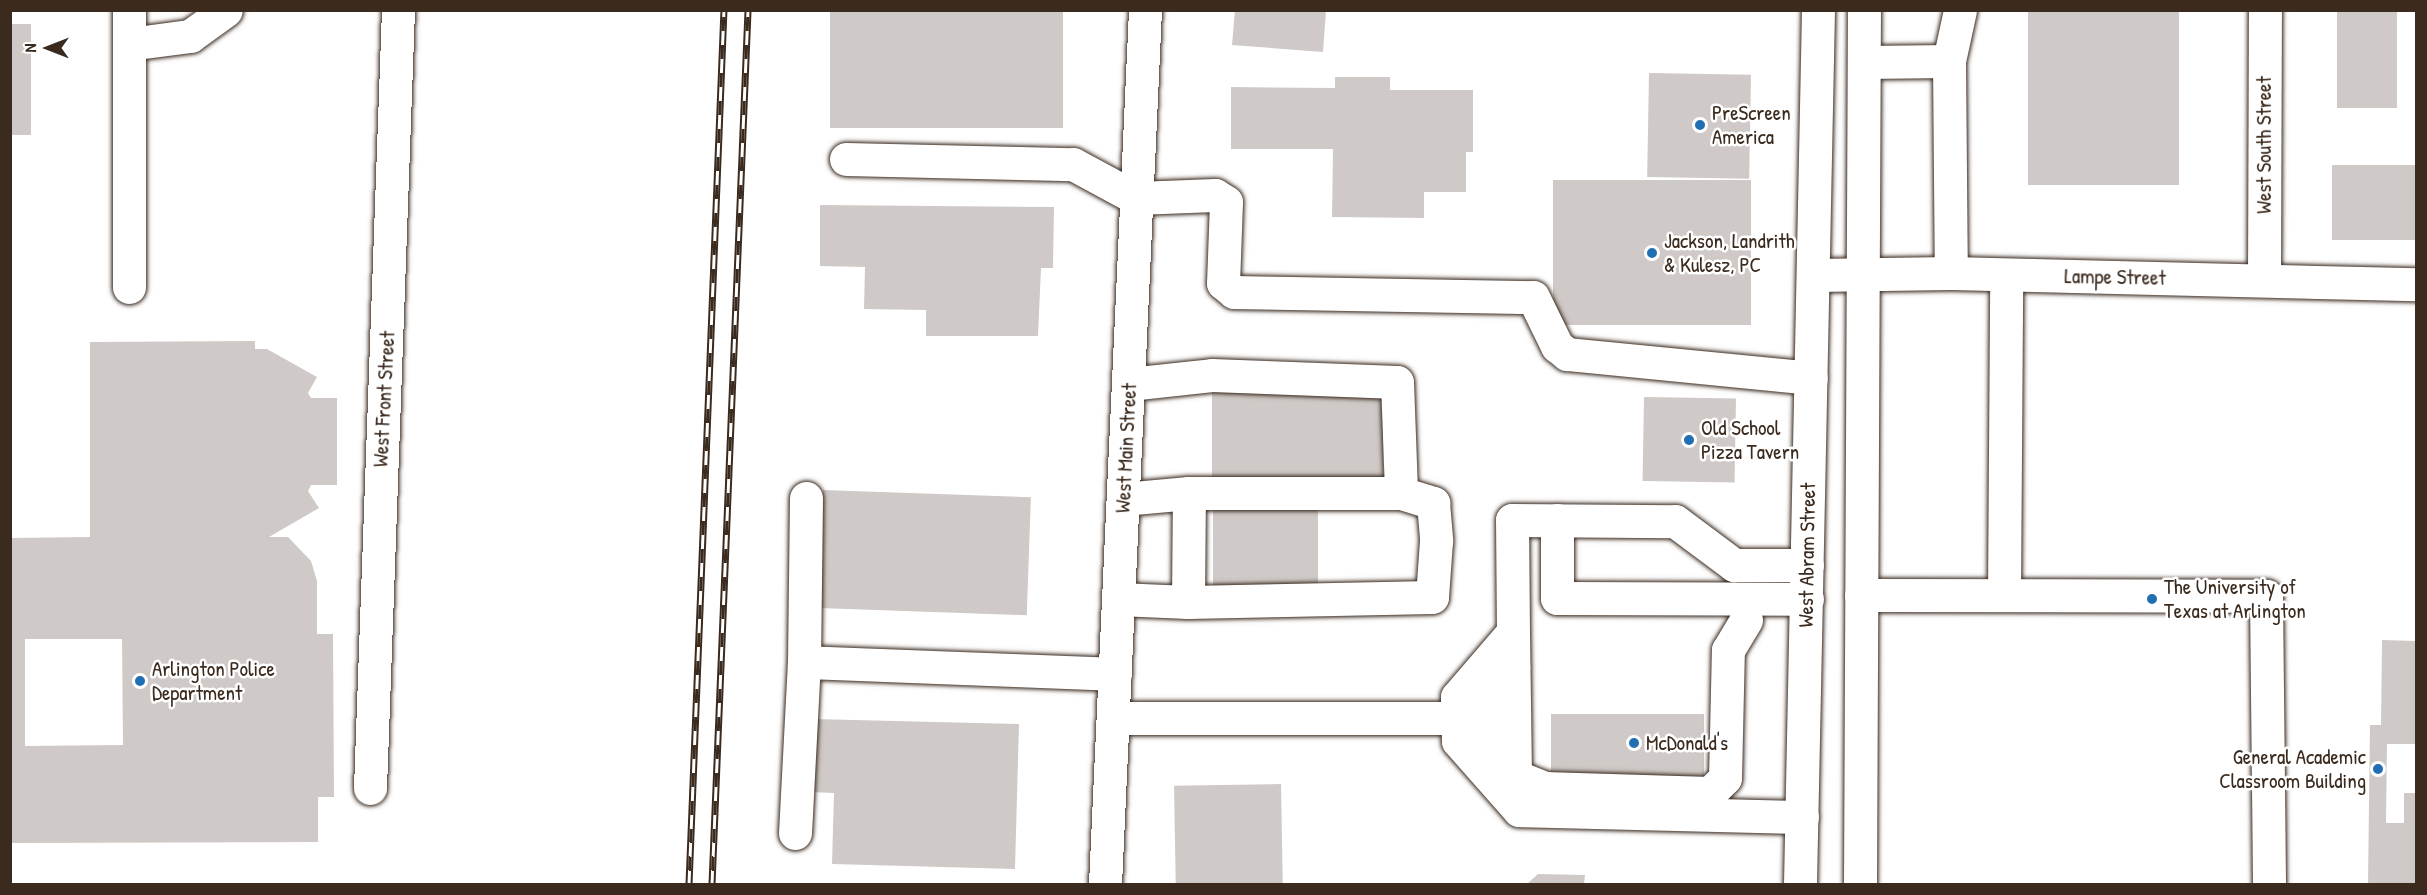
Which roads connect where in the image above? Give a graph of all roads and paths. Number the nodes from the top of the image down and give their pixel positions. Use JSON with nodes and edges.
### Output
{"nodes":[{"id":1,"x":129,"y":10,"type":"edge"},
{"id":2,"x":226,"y":10,"type":"edge"},
{"id":3,"x":398,"y":10,"type":"edge"},
{"id":4,"x":1145,"y":10,"type":"edge"},
{"id":5,"x":1818,"y":10,"type":"edge"},
{"id":6,"x":1864,"y":10,"type":"edge"},
{"id":7,"x":1960,"y":10,"type":"edge"},
{"id":8,"x":2265,"y":10,"type":"edge"},
{"id":9,"x":129,"y":44,"type":"junction"},
{"id":10,"x":1949,"y":61,"type":"junction"},
{"id":11,"x":1864,"y":62,"type":"junction"},
{"id":12,"x":846,"y":159,"type":"dead end"},
{"id":13,"x":1136,"y":198,"type":"junction"},
{"id":14,"x":1951,"y":273,"type":"junction"},
{"id":15,"x":1814,"y":275,"type":"junction"},
{"id":16,"x":1863,"y":275,"type":"junction"},
{"id":17,"x":2006,"y":275,"type":"junction"},
{"id":18,"x":2264,"y":280,"type":"junction"},
{"id":19,"x":2416,"y":284,"type":"edge"},
{"id":20,"x":129,"y":287,"type":"dead end"},
{"id":21,"x":1811,"y":378,"type":"junction"},
{"id":22,"x":1129,"y":384,"type":"junction"},
{"id":23,"x":1190,"y":493,"type":"junction"},
{"id":24,"x":1401,"y":493,"type":"junction"},
{"id":25,"x":806,"y":498,"type":"dead end"},
{"id":26,"x":1123,"y":499,"type":"junction"},
{"id":27,"x":1557,"y":520,"type":"junction"},
{"id":28,"x":1807,"y":565,"type":"junction"},
{"id":29,"x":1861,"y":595,"type":"junction"},
{"id":30,"x":2004,"y":595,"type":"junction"},
{"id":31,"x":1118,"y":599,"type":"junction"},
{"id":32,"x":1806,"y":599,"type":"junction"},
{"id":33,"x":1188,"y":602,"type":"junction"},
{"id":34,"x":1747,"y":609,"type":"junction"},
{"id":35,"x":1513,"y":632,"type":"junction"},
{"id":36,"x":804,"y":662,"type":"junction"},
{"id":37,"x":1115,"y":674,"type":"junction"},
{"id":38,"x":1113,"y":718,"type":"junction"},
{"id":39,"x":1457,"y":718,"type":"junction"},
{"id":40,"x":370,"y":788,"type":"dead end"},
{"id":41,"x":1743,"y":817,"type":"junction"},
{"id":42,"x":1802,"y":817,"type":"junction"},
{"id":43,"x":795,"y":833,"type":"dead end"},
{"id":44,"x":1105,"y":885,"type":"edge"},
{"id":45,"x":1800,"y":885,"type":"edge"},
{"id":46,"x":1860,"y":885,"type":"edge"},
{"id":47,"x":2269,"y":885,"type":"edge"}],
"edges":[{"from":1,"to":9,"type":"street"},
{"from":2,"to":9,"type":"street"},
{"from":3,"to":40,"type":"street","name":"West Front Street"},
{"from":4,"to":13,"type":"street","name":"West Main Street"},
{"from":5,"to":15,"type":"street","name":"West Abram Street"},
{"from":6,"to":11,"type":"street"},
{"from":7,"to":10,"type":"street"},
{"from":8,"to":18,"type":"street","name":"West South Street"},
{"from":9,"to":20,"type":"street"},
{"from":10,"to":11,"type":"street"},
{"from":10,"to":14,"type":"street"},
{"from":11,"to":16,"type":"street"},
{"from":12,"to":13,"type":"street"},
{"from":13,"to":21,"type":"street"},
{"from":13,"to":22,"type":"street","name":"West Main Street"},
{"from":14,"to":16,"type":"street","name":"Lampe Street"},
{"from":14,"to":17,"type":"street","name":"Lampe Street"},
{"from":15,"to":16,"type":"street","name":"Lampe Street"},
{"from":15,"to":21,"type":"street","name":"West Abram Street"},
{"from":16,"to":29,"type":"street"},
{"from":17,"to":18,"type":"street","name":"Lampe Street"},
{"from":17,"to":30,"type":"street"},
{"from":18,"to":19,"type":"street","name":"Lampe Street"},
{"from":21,"to":28,"type":"street","name":"West Abram Street"},
{"from":22,"to":24,"type":"street"},
{"from":22,"to":26,"type":"street","name":"West Main Street"},
{"from":23,"to":24,"type":"street"},
{"from":23,"to":26,"type":"street"},
{"from":23,"to":33,"type":"street"},
{"from":24,"to":33,"type":"street"},
{"from":25,"to":36,"type":"street"},
{"from":26,"to":31,"type":"street","name":"West Main Street"},
{"from":27,"to":28,"type":"street"},
{"from":27,"to":34,"type":"street"},
{"from":27,"to":35,"type":"street"},
{"from":28,"to":32,"type":"street","name":"West Abram Street"},
{"from":29,"to":30,"type":"street"},
{"from":29,"to":46,"type":"street"},
{"from":30,"to":47,"type":"street"},
{"from":31,"to":33,"type":"street"},
{"from":31,"to":37,"type":"street","name":"West Main Street"},
{"from":32,"to":34,"type":"street"},
{"from":32,"to":42,"type":"street","name":"West Abram Street"},
{"from":34,"to":35,"type":"street"},
{"from":34,"to":41,"type":"street"},
{"from":35,"to":39,"type":"street"},
{"from":36,"to":37,"type":"street"},
{"from":36,"to":43,"type":"street"},
{"from":37,"to":38,"type":"street","name":"West Main Street"},
{"from":38,"to":39,"type":"street"},
{"from":38,"to":44,"type":"street","name":"West Main Street"},
{"from":39,"to":41,"type":"street"},
{"from":41,"to":42,"type":"street"},
{"from":42,"to":45,"type":"street","name":"West Abram Street"}]}
